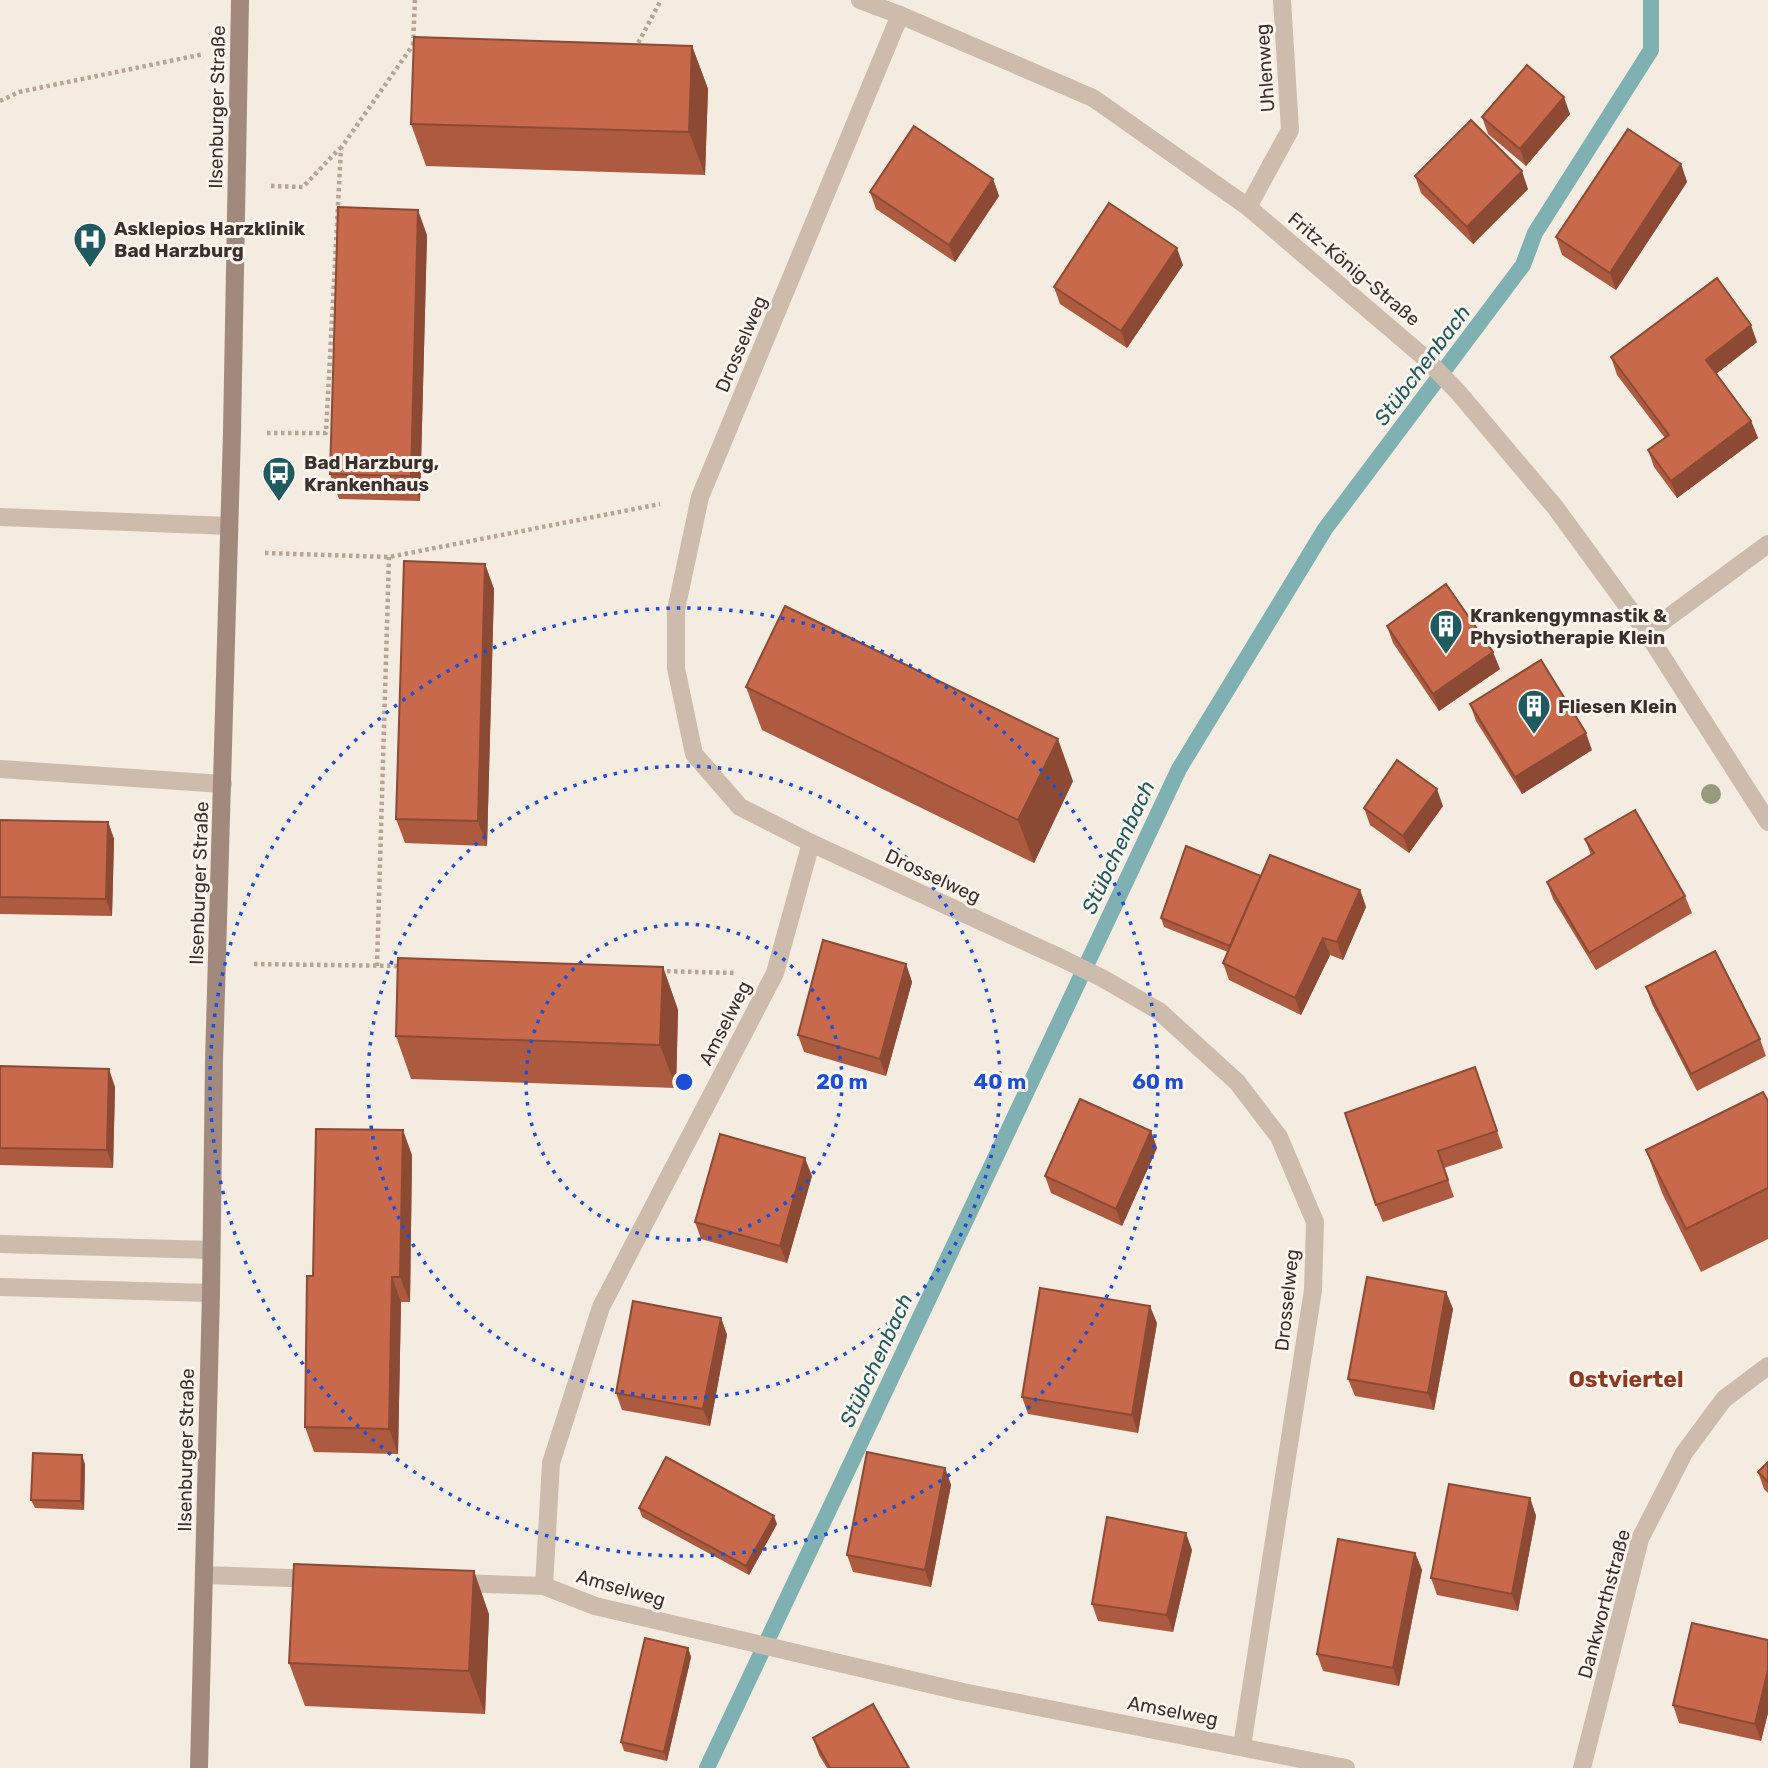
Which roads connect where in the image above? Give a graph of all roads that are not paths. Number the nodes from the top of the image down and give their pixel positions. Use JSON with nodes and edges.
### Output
{"nodes":[{"id":1,"x":240,"y":0,"type":"edge"},
{"id":2,"x":860,"y":0,"type":"edge"},
{"id":3,"x":1282,"y":0,"type":"edge"},
{"id":4,"x":901,"y":15,"type":"junction"},
{"id":5,"x":1248,"y":207,"type":"junction"},
{"id":6,"x":0,"y":517,"type":"edge"},
{"id":7,"x":229,"y":526,"type":"junction"},
{"id":8,"x":1768,"y":544,"type":"edge"},
{"id":9,"x":1647,"y":633,"type":"junction"},
{"id":10,"x":0,"y":769,"type":"edge"},
{"id":11,"x":223,"y":784,"type":"junction"},
{"id":12,"x":1768,"y":822,"type":"edge"},
{"id":13,"x":811,"y":843,"type":"junction"},
{"id":14,"x":0,"y":1244,"type":"edge"},
{"id":15,"x":211,"y":1250,"type":"junction"},
{"id":16,"x":0,"y":1287,"type":"edge"},
{"id":17,"x":211,"y":1293,"type":"junction"},
{"id":18,"x":1768,"y":1366,"type":"edge"},
{"id":19,"x":204,"y":1575,"type":"junction"},
{"id":20,"x":329,"y":1579,"type":"edge"},
{"id":21,"x":441,"y":1583,"type":"edge"},
{"id":22,"x":544,"y":1586,"type":"junction"},
{"id":23,"x":1242,"y":1746,"type":"junction"},
{"id":24,"x":199,"y":1768,"type":"edge"},
{"id":25,"x":1346,"y":1768,"type":"edge"},
{"id":26,"x":1582,"y":1768,"type":"edge"}],
"edges":[{"from":1,"to":7,"type":"main road","name":"Ilsenburger Straße"},
{"from":2,"to":4,"type":"street","name":"Fritz-König-Straße"},
{"from":3,"to":5,"type":"street","name":"Uhlenweg"},
{"from":4,"to":5,"type":"street","name":"Fritz-König-Straße"},
{"from":4,"to":13,"type":"street","name":"Drosselweg"},
{"from":5,"to":9,"type":"street","name":"Fritz-König-Straße"},
{"from":6,"to":7,"type":"street"},
{"from":7,"to":11,"type":"main road","name":"Ilsenburger Straße"},
{"from":8,"to":9,"type":"street"},
{"from":9,"to":12,"type":"street","name":"Fritz-König-Straße"},
{"from":10,"to":11,"type":"street"},
{"from":11,"to":15,"type":"main road","name":"Ilsenburger Straße"},
{"from":13,"to":22,"type":"street","name":"Amselweg"},
{"from":13,"to":23,"type":"street","name":"Drosselweg"},
{"from":14,"to":15,"type":"street"},
{"from":15,"to":17,"type":"main road","name":"Ilsenburger Straße"},
{"from":16,"to":17,"type":"street"},
{"from":17,"to":19,"type":"main road","name":"Ilsenburger Straße"},
{"from":18,"to":26,"type":"street","name":"Dankworthstraße"},
{"from":19,"to":20,"type":"street"},
{"from":19,"to":24,"type":"main road","name":"Ilsenburger Straße"},
{"from":21,"to":22,"type":"street"},
{"from":22,"to":23,"type":"street","name":"Amselweg"},
{"from":23,"to":25,"type":"street","name":"Amselweg"}]}
